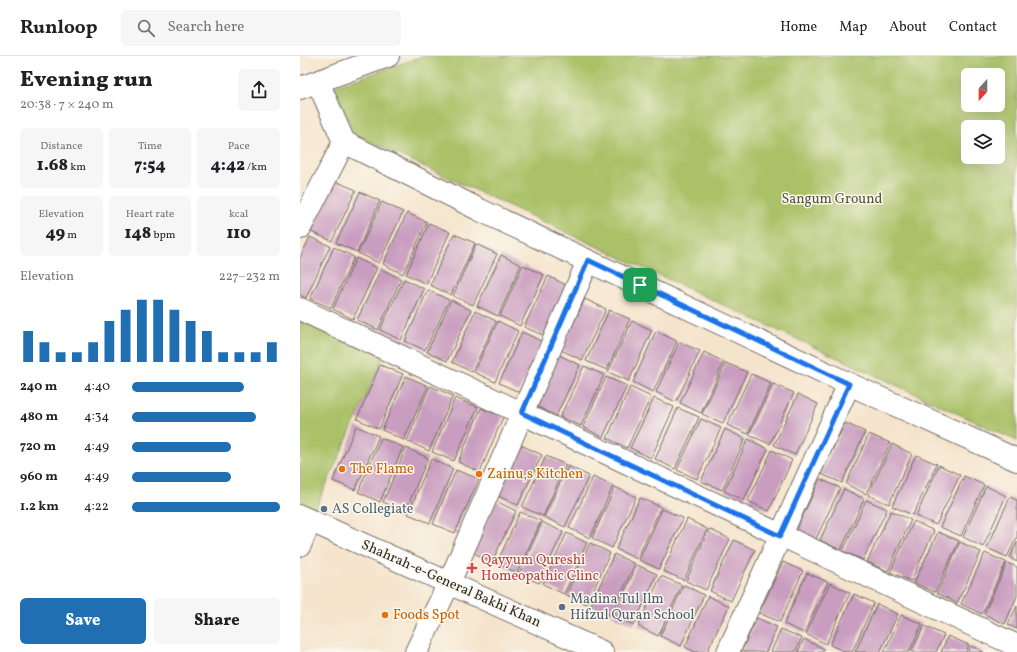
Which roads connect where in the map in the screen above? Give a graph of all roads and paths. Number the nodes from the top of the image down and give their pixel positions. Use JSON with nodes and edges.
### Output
{"nodes":[{"id":1,"x":388,"y":56,"type":"edge"},
{"id":2,"x":353,"y":62,"type":"edge"},
{"id":3,"x":309,"y":85,"type":"edge"},
{"id":4,"x":344,"y":142,"type":"junction"},
{"id":5,"x":300,"y":228,"type":"edge"},
{"id":6,"x":588,"y":260,"type":"junction"},
{"id":7,"x":300,"y":309,"type":"edge"},
{"id":8,"x":849,"y":384,"type":"junction"},
{"id":9,"x":522,"y":413,"type":"junction"},
{"id":10,"x":1017,"y":460,"type":"edge"},
{"id":11,"x":305,"y":519,"type":"edge"},
{"id":12,"x":780,"y":536,"type":"junction"},
{"id":13,"x":300,"y":545,"type":"edge"},
{"id":14,"x":449,"y":583,"type":"junction"},
{"id":15,"x":1017,"y":646,"type":"edge"},
{"id":16,"x":416,"y":652,"type":"edge"},
{"id":17,"x":602,"y":652,"type":"edge"},
{"id":18,"x":728,"y":652,"type":"edge"}],
"edges":[{"from":1,"to":2,"type":"street"},
{"from":2,"to":3,"type":"street"},
{"from":3,"to":4,"type":"street"},
{"from":4,"to":5,"type":"street"},
{"from":4,"to":6,"type":"street"},
{"from":6,"to":8,"type":"street"},
{"from":6,"to":9,"type":"street"},
{"from":7,"to":9,"type":"street"},
{"from":8,"to":10,"type":"street"},
{"from":8,"to":12,"type":"street"},
{"from":9,"to":12,"type":"street"},
{"from":9,"to":14,"type":"street"},
{"from":11,"to":13,"type":"street"},
{"from":11,"to":14,"type":"street","name":"Shahrah-e-General Bakhi Khan"},
{"from":12,"to":15,"type":"street"},
{"from":12,"to":18,"type":"street"},
{"from":14,"to":16,"type":"street"},
{"from":14,"to":17,"type":"street","name":"Shahrah-e-General Bakhi Khan"}]}
